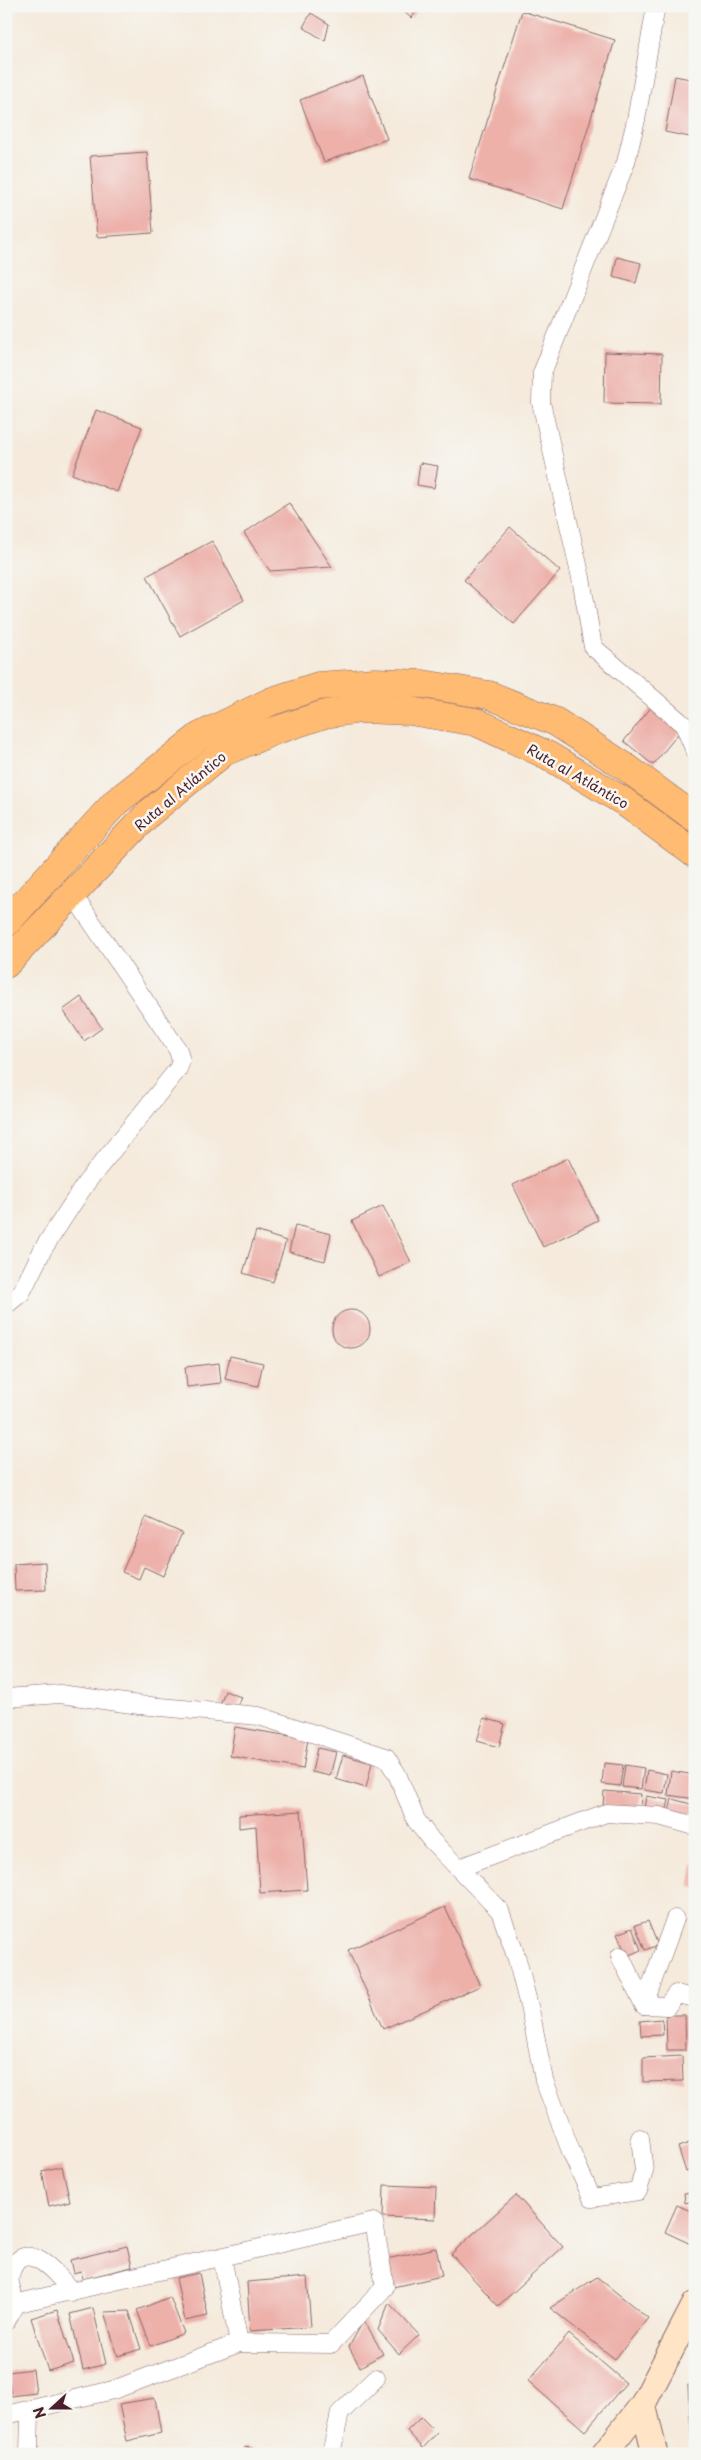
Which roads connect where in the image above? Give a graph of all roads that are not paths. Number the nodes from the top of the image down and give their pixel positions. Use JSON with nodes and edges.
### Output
{"nodes":[{"id":1,"x":656,"y":6,"type":"edge"},
{"id":2,"x":695,"y":751,"type":"edge"},
{"id":3,"x":695,"y":818,"type":"edge"},
{"id":4,"x":695,"y":854,"type":"edge"},
{"id":5,"x":72,"y":893,"type":"junction"},
{"id":6,"x":6,"y":923,"type":"edge"},
{"id":7,"x":6,"y":964,"type":"edge"},
{"id":8,"x":6,"y":1305,"type":"edge"},
{"id":9,"x":6,"y":1698,"type":"edge"},
{"id":10,"x":695,"y":1826,"type":"edge"},
{"id":11,"x":459,"y":1868,"type":"junction"},
{"id":12,"x":675,"y":1919,"type":"dead end"},
{"id":13,"x":620,"y":1956,"type":"dead end"},
{"id":14,"x":695,"y":1998,"type":"edge"},
{"id":15,"x":644,"y":2005,"type":"junction"},
{"id":16,"x":640,"y":2138,"type":"dead end"},
{"id":17,"x":222,"y":2257,"type":"junction"},
{"id":18,"x":71,"y":2292,"type":"junction"},
{"id":19,"x":14,"y":2304,"type":"junction"},
{"id":20,"x":695,"y":2304,"type":"edge"},
{"id":21,"x":6,"y":2321,"type":"edge"},
{"id":22,"x":239,"y":2343,"type":"junction"},
{"id":23,"x":376,"y":2378,"type":"dead end"},
{"id":24,"x":643,"y":2404,"type":"junction"},
{"id":25,"x":30,"y":2411,"type":"junction"},
{"id":26,"x":6,"y":2415,"type":"edge"},
{"id":27,"x":29,"y":2454,"type":"edge"},
{"id":28,"x":331,"y":2454,"type":"edge"},
{"id":29,"x":604,"y":2454,"type":"edge"},
{"id":30,"x":655,"y":2454,"type":"edge"}],
"edges":[{"from":1,"to":2,"type":"street"},
{"from":3,"to":6,"type":"highway","name":"Ruta al Atlántico"},
{"from":4,"to":5,"type":"highway","name":"Ruta al Atlántico"},
{"from":5,"to":7,"type":"highway","name":"Ruta al Atlántico"},
{"from":5,"to":8,"type":"street"},
{"from":9,"to":11,"type":"street"},
{"from":10,"to":11,"type":"street"},
{"from":11,"to":16,"type":"street"},
{"from":12,"to":15,"type":"street"},
{"from":13,"to":15,"type":"street"},
{"from":14,"to":15,"type":"street"},
{"from":17,"to":18,"type":"street"},
{"from":17,"to":22,"type":"street"},
{"from":17,"to":22,"type":"street"},
{"from":18,"to":19,"type":"street"},
{"from":18,"to":19,"type":"street"},
{"from":19,"to":21,"type":"street"},
{"from":20,"to":24,"type":"street"},
{"from":22,"to":25,"type":"street"},
{"from":23,"to":28,"type":"street"},
{"from":24,"to":29,"type":"street"},
{"from":24,"to":30,"type":"street"},
{"from":25,"to":26,"type":"street"},
{"from":25,"to":27,"type":"street"}]}
